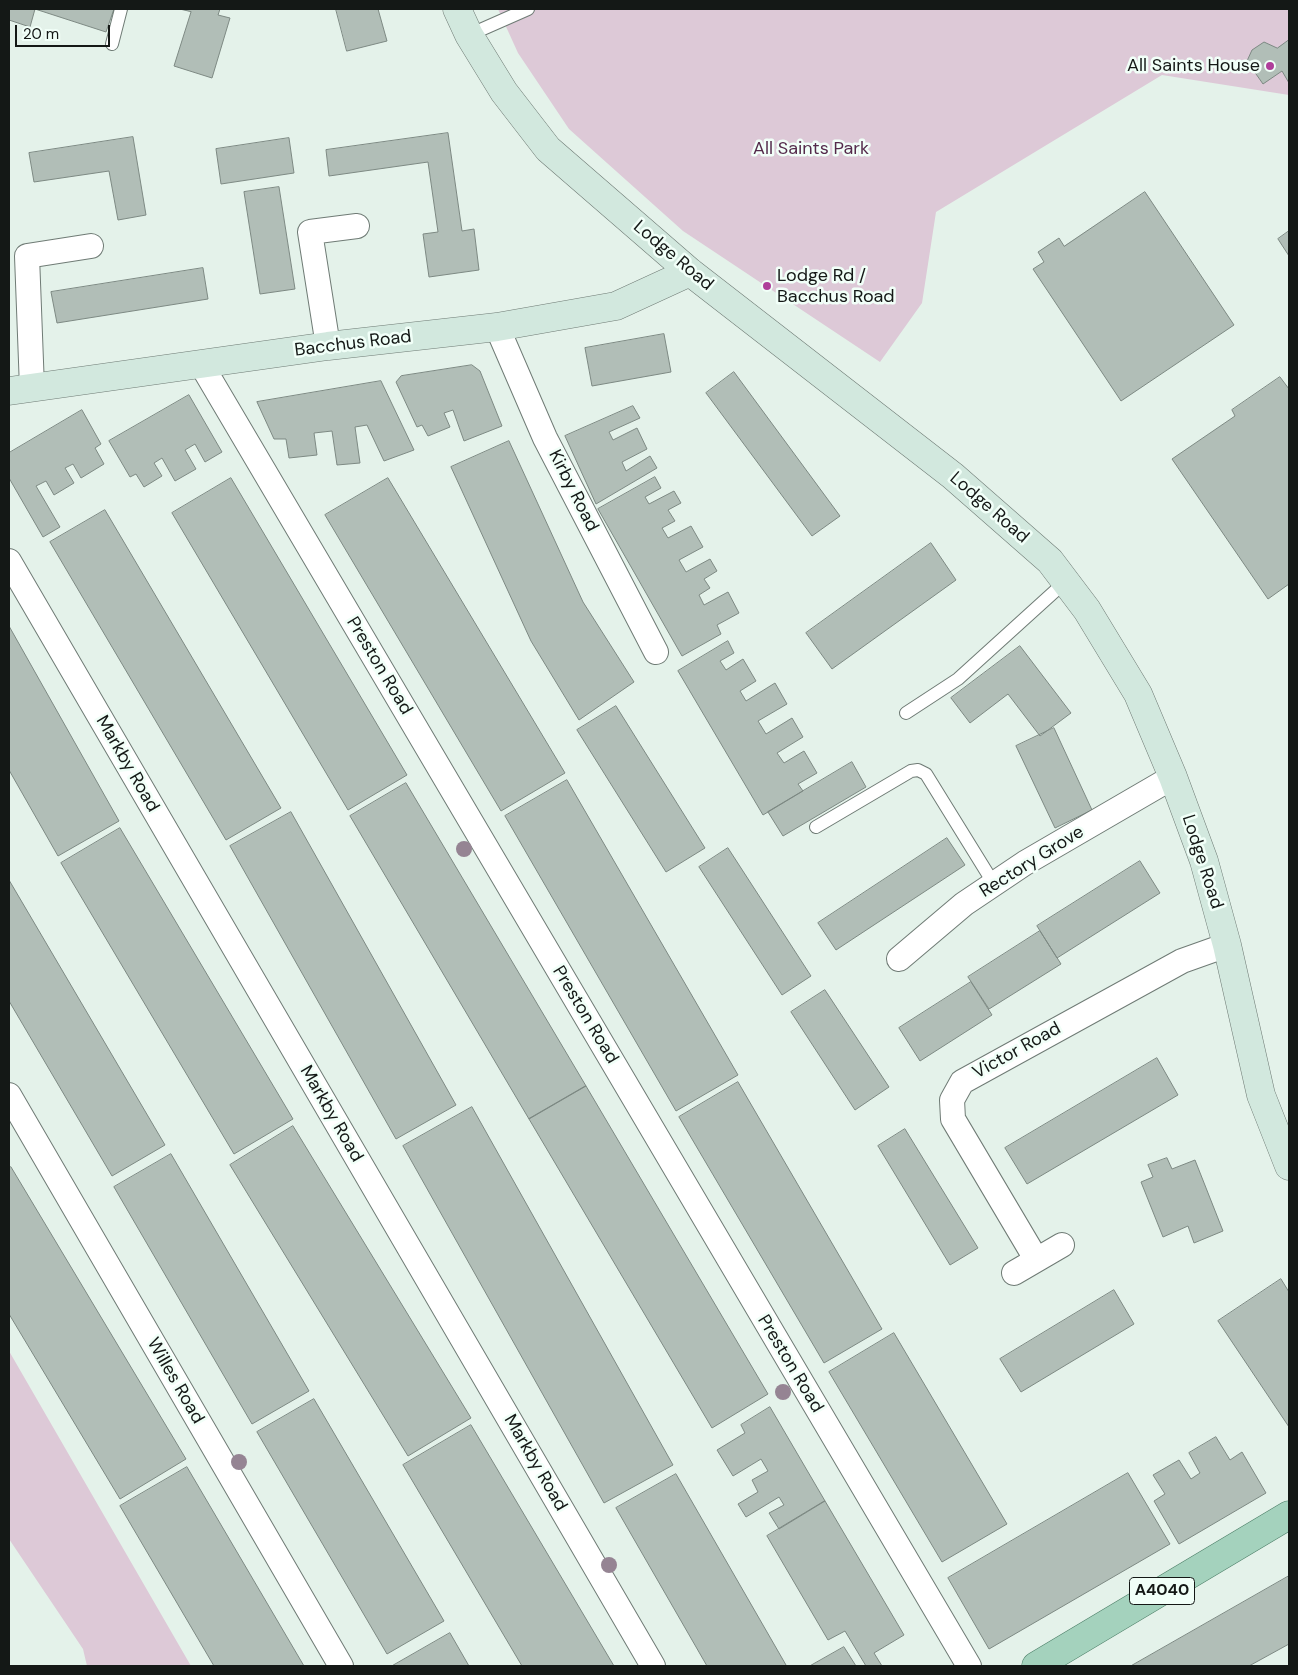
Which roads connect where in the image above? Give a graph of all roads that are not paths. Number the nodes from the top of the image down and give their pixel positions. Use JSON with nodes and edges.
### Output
{"nodes":[{"id":1,"x":121,"y":9,"type":"edge"},
{"id":2,"x":456,"y":9,"type":"edge"},
{"id":3,"x":528,"y":9,"type":"edge"},
{"id":4,"x":469,"y":36,"type":"junction"},
{"id":5,"x":112,"y":44,"type":"dead end"},
{"id":6,"x":357,"y":226,"type":"dead end"},
{"id":7,"x":91,"y":246,"type":"dead end"},
{"id":8,"x":690,"y":272,"type":"junction"},
{"id":9,"x":497,"y":326,"type":"junction"},
{"id":10,"x":328,"y":346,"type":"junction"},
{"id":11,"x":201,"y":364,"type":"junction"},
{"id":12,"x":20,"y":389,"type":"edge"},
{"id":13,"x":9,"y":561,"type":"edge"},
{"id":14,"x":1065,"y":582,"type":"junction"},
{"id":15,"x":656,"y":652,"type":"dead end"},
{"id":16,"x":906,"y":714,"type":"dead end"},
{"id":17,"x":1173,"y":777,"type":"junction"},
{"id":18,"x":816,"y":827,"type":"dead end"},
{"id":19,"x":994,"y":884,"type":"junction"},
{"id":20,"x":1227,"y":945,"type":"junction"},
{"id":21,"x":900,"y":959,"type":"dead end"},
{"id":22,"x":9,"y":1095,"type":"edge"},
{"id":23,"x":1289,"y":1166,"type":"edge"},
{"id":24,"x":1062,"y":1245,"type":"dead end"},
{"id":25,"x":1036,"y":1259,"type":"junction"},
{"id":26,"x":1014,"y":1273,"type":"dead end"},
{"id":27,"x":1289,"y":1515,"type":"edge"},
{"id":28,"x":341,"y":1666,"type":"edge"},
{"id":29,"x":653,"y":1666,"type":"edge"},
{"id":30,"x":968,"y":1666,"type":"edge"},
{"id":31,"x":1036,"y":1666,"type":"edge"}],
"edges":[{"from":1,"to":5,"type":"lane"},
{"from":2,"to":4,"type":"street","name":"Lodge Road"},
{"from":3,"to":4,"type":"lane"},
{"from":4,"to":8,"type":"street","name":"Lodge Road"},
{"from":6,"to":10,"type":"street"},
{"from":7,"to":12,"type":"street"},
{"from":8,"to":9,"type":"street","name":"Bacchus Road"},
{"from":8,"to":14,"type":"street","name":"Lodge Road"},
{"from":9,"to":10,"type":"street","name":"Bacchus Road"},
{"from":9,"to":15,"type":"street","name":"Kirby Road"},
{"from":10,"to":11,"type":"street","name":"Bacchus Road"},
{"from":11,"to":12,"type":"street","name":"Bacchus Road"},
{"from":11,"to":30,"type":"street","name":"Preston Road"},
{"from":13,"to":29,"type":"street","name":"Markby Road"},
{"from":14,"to":16,"type":"lane"},
{"from":14,"to":17,"type":"street","name":"Lodge Road"},
{"from":17,"to":19,"type":"street","name":"Rectory Grove"},
{"from":17,"to":20,"type":"street","name":"Lodge Road"},
{"from":18,"to":19,"type":"lane"},
{"from":19,"to":21,"type":"street","name":"Rectory Grove"},
{"from":20,"to":23,"type":"street","name":"Lodge Road"},
{"from":20,"to":25,"type":"street","name":"Victor Road"},
{"from":22,"to":28,"type":"street","name":"Willes Road"},
{"from":24,"to":25,"type":"street"},
{"from":25,"to":26,"type":"street"},
{"from":27,"to":31,"type":"main road","number":"A4040"}]}
